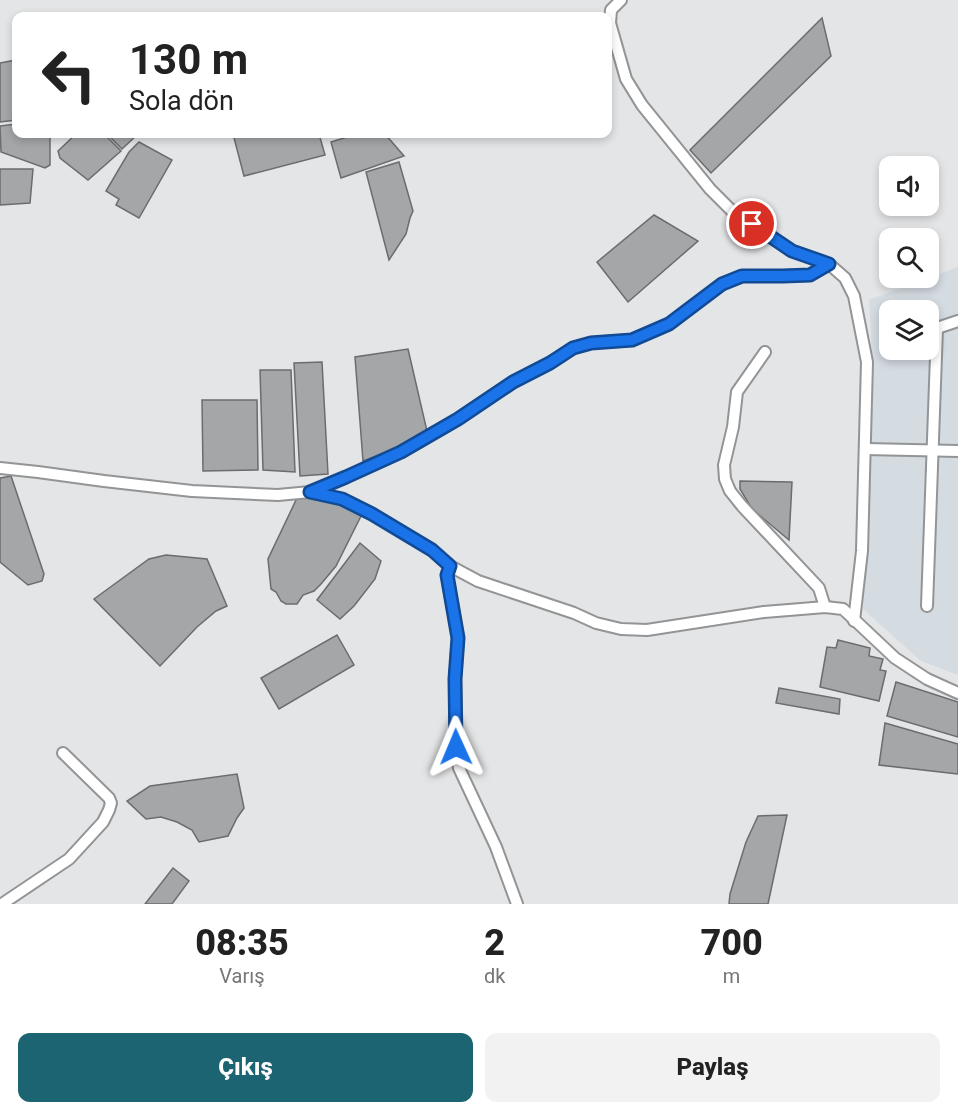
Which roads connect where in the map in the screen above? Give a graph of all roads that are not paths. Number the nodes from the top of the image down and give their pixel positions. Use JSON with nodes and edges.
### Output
{"nodes":[{"id":1,"x":621,"y":0,"type":"edge"},
{"id":2,"x":611,"y":12,"type":"edge"},
{"id":3,"x":612,"y":30,"type":"edge"},
{"id":4,"x":829,"y":264,"type":"junction"},
{"id":5,"x":958,"y":321,"type":"edge"},
{"id":6,"x":765,"y":352,"type":"dead end"},
{"id":7,"x":865,"y":449,"type":"junction"},
{"id":8,"x":933,"y":451,"type":"junction"},
{"id":9,"x":958,"y":451,"type":"edge"},
{"id":10,"x":0,"y":468,"type":"edge"},
{"id":11,"x":310,"y":492,"type":"junction"},
{"id":12,"x":450,"y":566,"type":"junction"},
{"id":13,"x":927,"y":606,"type":"dead end"},
{"id":14,"x":825,"y":607,"type":"junction"},
{"id":15,"x":854,"y":621,"type":"junction"},
{"id":16,"x":958,"y":693,"type":"edge"},
{"id":17,"x":63,"y":753,"type":"dead end"},
{"id":18,"x":2,"y":904,"type":"edge"},
{"id":19,"x":518,"y":904,"type":"edge"}],
"edges":[{"from":1,"to":2,"type":"street"},
{"from":3,"to":4,"type":"street"},
{"from":4,"to":7,"type":"street"},
{"from":4,"to":11,"type":"street"},
{"from":5,"to":8,"type":"street"},
{"from":6,"to":14,"type":"street"},
{"from":7,"to":8,"type":"street"},
{"from":7,"to":15,"type":"street"},
{"from":8,"to":9,"type":"street"},
{"from":8,"to":13,"type":"street"},
{"from":10,"to":11,"type":"street"},
{"from":11,"to":12,"type":"street"},
{"from":12,"to":14,"type":"street"},
{"from":12,"to":19,"type":"street"},
{"from":14,"to":15,"type":"street"},
{"from":15,"to":16,"type":"street"},
{"from":17,"to":18,"type":"street"}]}
